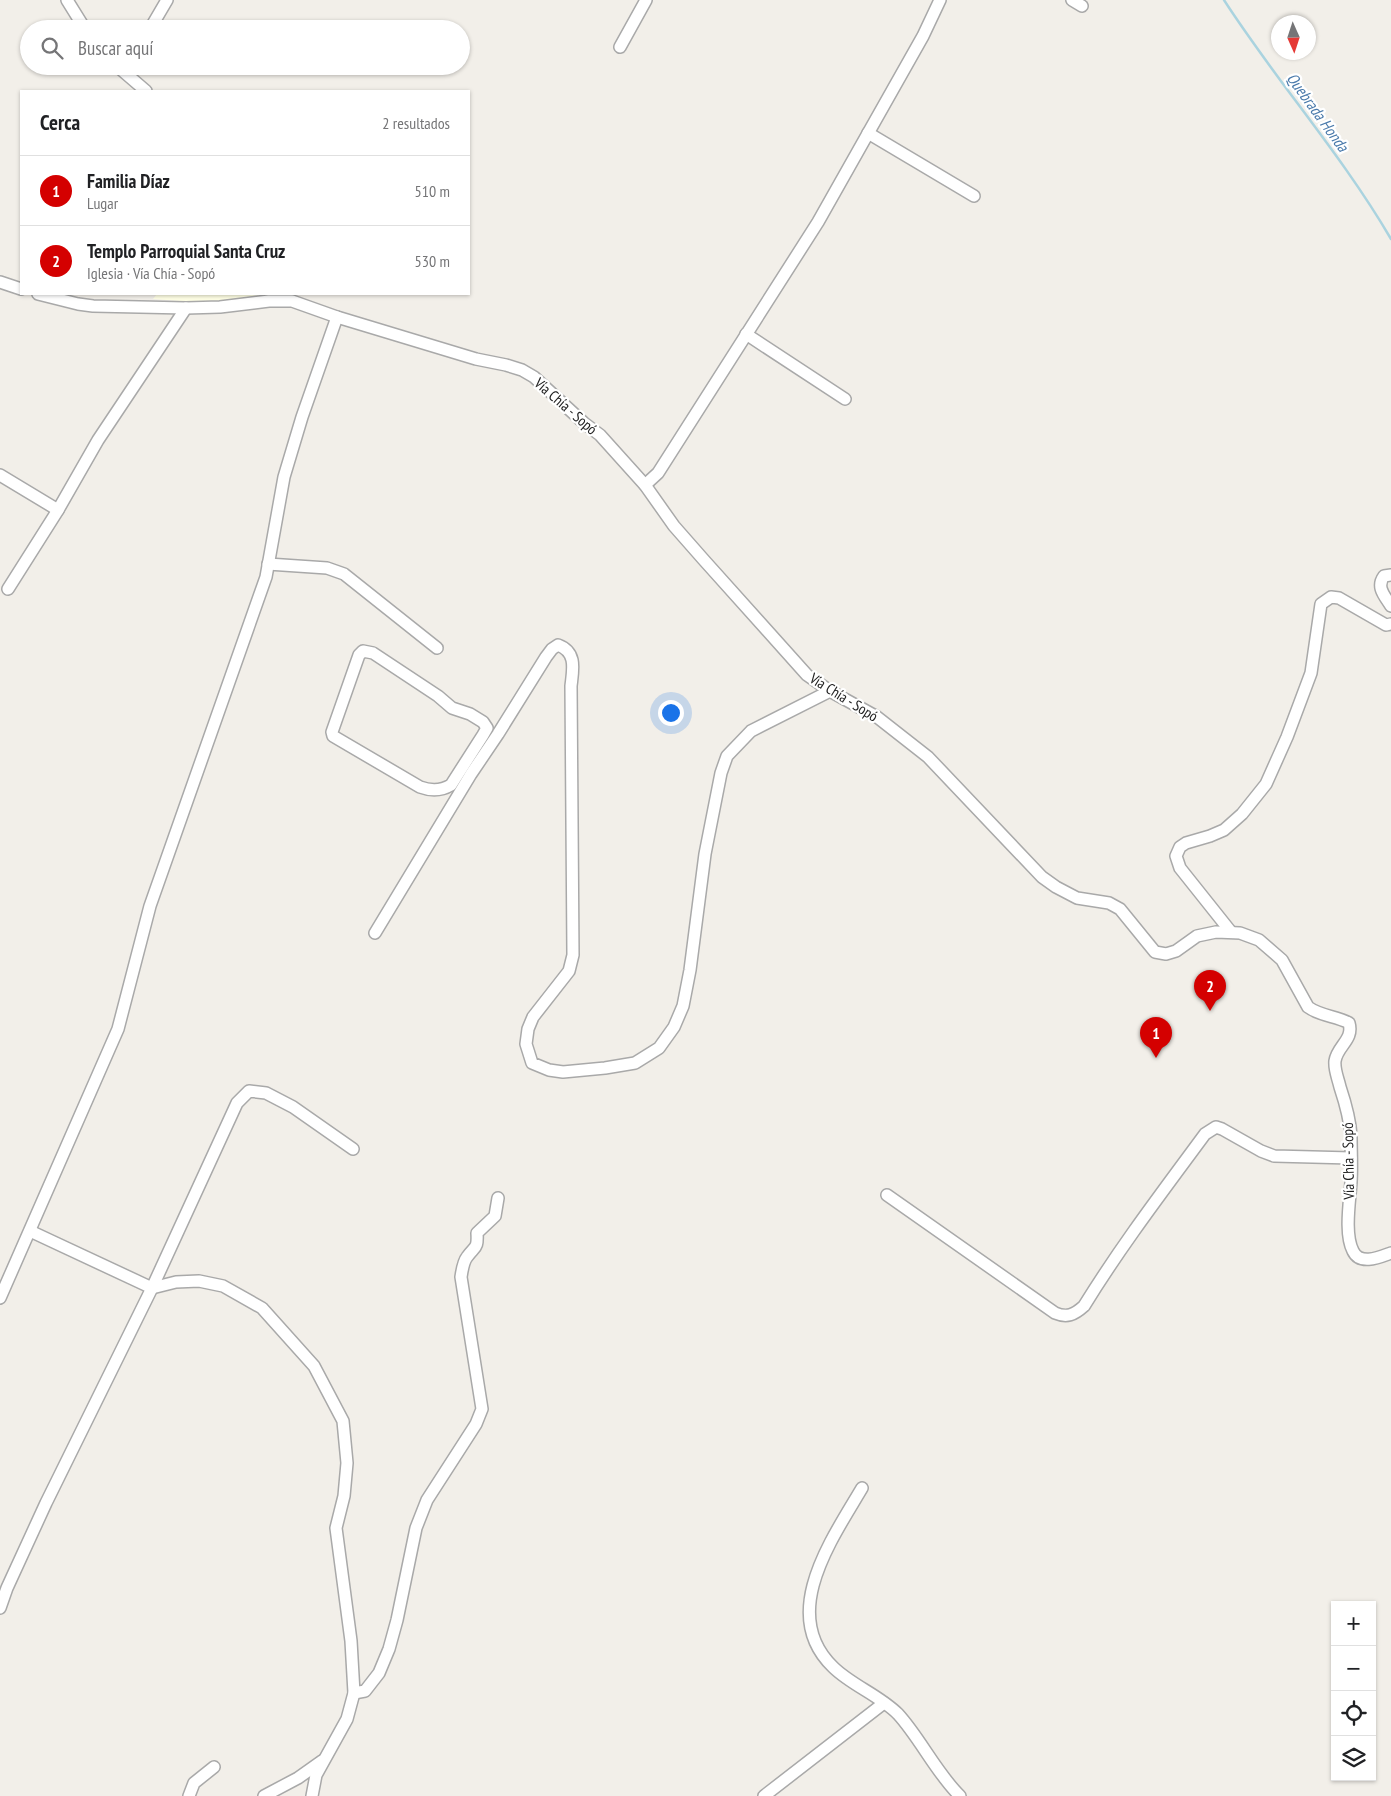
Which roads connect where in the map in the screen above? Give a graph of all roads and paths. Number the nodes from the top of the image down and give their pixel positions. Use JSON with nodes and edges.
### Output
{"nodes":[{"id":1,"x":67,"y":0,"type":"edge"},
{"id":2,"x":167,"y":0,"type":"edge"},
{"id":3,"x":646,"y":0,"type":"edge"},
{"id":4,"x":940,"y":0,"type":"edge"},
{"id":5,"x":79,"y":20,"type":"edge"},
{"id":6,"x":155,"y":20,"type":"edge"},
{"id":7,"x":620,"y":47,"type":"dead end"},
{"id":8,"x":131,"y":75,"type":"edge"},
{"id":9,"x":145,"y":90,"type":"edge"},
{"id":10,"x":868,"y":134,"type":"junction"},
{"id":11,"x":974,"y":196,"type":"dead end"},
{"id":12,"x":0,"y":282,"type":"edge"},
{"id":13,"x":20,"y":289,"type":"edge"},
{"id":14,"x":42,"y":295,"type":"edge"},
{"id":15,"x":309,"y":295,"type":"edge"},
{"id":16,"x":308,"y":306,"type":"junction"},
{"id":17,"x":186,"y":308,"type":"junction"},
{"id":18,"x":337,"y":317,"type":"junction"},
{"id":19,"x":746,"y":334,"type":"junction"},
{"id":20,"x":845,"y":398,"type":"dead end"},
{"id":21,"x":0,"y":475,"type":"edge"},
{"id":22,"x":645,"y":485,"type":"junction"},
{"id":23,"x":58,"y":510,"type":"junction"},
{"id":24,"x":268,"y":564,"type":"junction"},
{"id":25,"x":1391,"y":575,"type":"edge"},
{"id":26,"x":8,"y":589,"type":"dead end"},
{"id":27,"x":1391,"y":606,"type":"edge"},
{"id":28,"x":1391,"y":624,"type":"edge"},
{"id":29,"x":438,"y":648,"type":"dead end"},
{"id":30,"x":830,"y":691,"type":"junction"},
{"id":31,"x":467,"y":771,"type":"junction"},
{"id":32,"x":1231,"y":932,"type":"junction"},
{"id":33,"x":374,"y":933,"type":"dead end"},
{"id":34,"x":352,"y":1149,"type":"dead end"},
{"id":35,"x":1352,"y":1158,"type":"junction"},
{"id":36,"x":887,"y":1195,"type":"dead end"},
{"id":37,"x":498,"y":1198,"type":"dead end"},
{"id":38,"x":30,"y":1231,"type":"junction"},
{"id":39,"x":1391,"y":1253,"type":"edge"},
{"id":40,"x":152,"y":1288,"type":"junction"},
{"id":41,"x":0,"y":1298,"type":"edge"},
{"id":42,"x":862,"y":1488,"type":"dead end"},
{"id":43,"x":0,"y":1608,"type":"edge"},
{"id":44,"x":354,"y":1694,"type":"junction"},
{"id":45,"x":884,"y":1703,"type":"junction"},
{"id":46,"x":324,"y":1760,"type":"junction"},
{"id":47,"x":214,"y":1767,"type":"dead end"},
{"id":48,"x":189,"y":1796,"type":"edge"},
{"id":49,"x":264,"y":1796,"type":"edge"},
{"id":50,"x":312,"y":1796,"type":"edge"},
{"id":51,"x":764,"y":1796,"type":"edge"},
{"id":52,"x":960,"y":1796,"type":"edge"}],
"edges":[{"from":1,"to":5,"type":"street"},
{"from":2,"to":6,"type":"street"},
{"from":3,"to":7,"type":"street"},
{"from":4,"to":10,"type":"street"},
{"from":8,"to":9,"type":"street"},
{"from":10,"to":11,"type":"street"},
{"from":10,"to":19,"type":"street"},
{"from":12,"to":13,"type":"street"},
{"from":14,"to":17,"type":"street","name":"Vía Chía - Sopó"},
{"from":15,"to":16,"type":"street"},
{"from":16,"to":17,"type":"street","name":"Vía Chía - Sopó"},
{"from":16,"to":18,"type":"street","name":"Vía Chía - Sopó"},
{"from":17,"to":23,"type":"street"},
{"from":18,"to":22,"type":"street","name":"Vía Chía - Sopó"},
{"from":18,"to":24,"type":"street"},
{"from":19,"to":20,"type":"street"},
{"from":19,"to":22,"type":"street"},
{"from":21,"to":23,"type":"street"},
{"from":22,"to":30,"type":"street","name":"Vía Chía - Sopó"},
{"from":23,"to":26,"type":"street"},
{"from":24,"to":29,"type":"street"},
{"from":24,"to":38,"type":"street"},
{"from":25,"to":27,"type":"street"},
{"from":28,"to":32,"type":"street"},
{"from":30,"to":31,"type":"street"},
{"from":30,"to":32,"type":"street","name":"Vía Chía - Sopó"},
{"from":31,"to":31,"type":"street"},
{"from":31,"to":33,"type":"street"},
{"from":32,"to":35,"type":"street","name":"Vía Chía - Sopó"},
{"from":34,"to":40,"type":"street"},
{"from":35,"to":36,"type":"street"},
{"from":35,"to":39,"type":"street","name":"Vía Chía - Sopó"},
{"from":37,"to":44,"type":"street"},
{"from":38,"to":40,"type":"street"},
{"from":38,"to":41,"type":"street"},
{"from":40,"to":43,"type":"street"},
{"from":40,"to":44,"type":"street"},
{"from":42,"to":45,"type":"street"},
{"from":44,"to":46,"type":"street"},
{"from":45,"to":51,"type":"street"},
{"from":45,"to":52,"type":"street"},
{"from":46,"to":49,"type":"street"},
{"from":46,"to":50,"type":"street"},
{"from":47,"to":48,"type":"street"}]}
